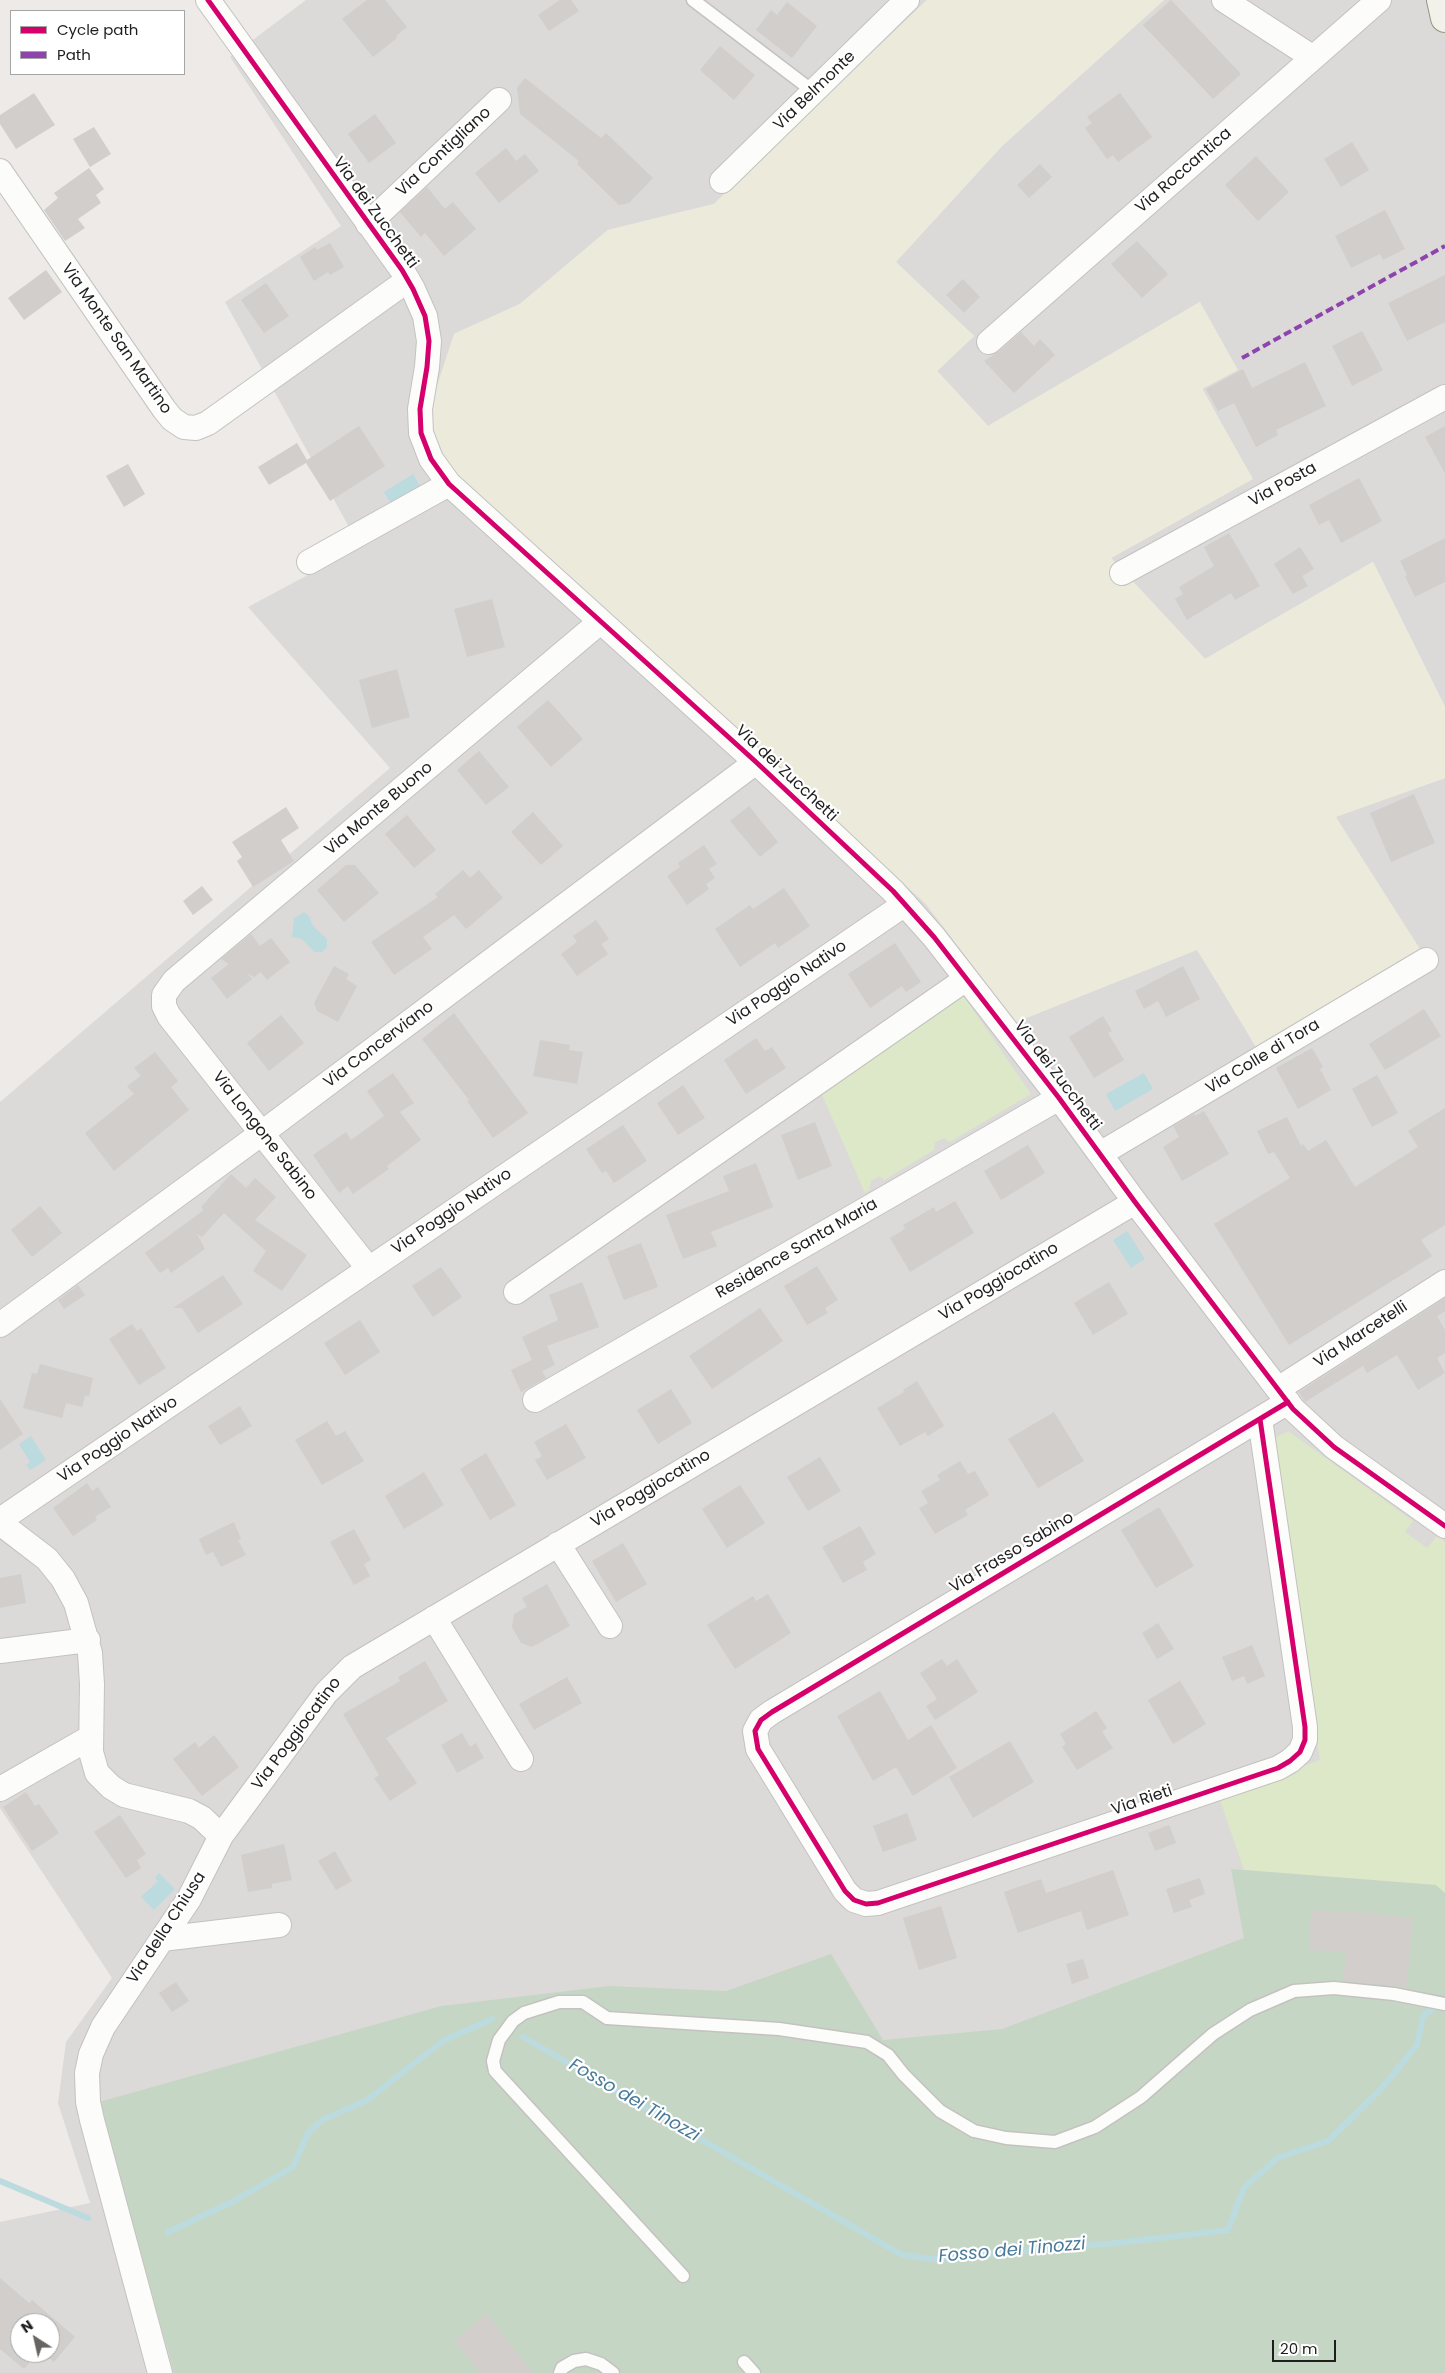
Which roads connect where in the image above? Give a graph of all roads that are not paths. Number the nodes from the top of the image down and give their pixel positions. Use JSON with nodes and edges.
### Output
{"nodes":[{"id":1,"x":208,"y":0,"type":"edge"},
{"id":2,"x":693,"y":0,"type":"edge"},
{"id":3,"x":906,"y":0,"type":"edge"},
{"id":4,"x":1224,"y":0,"type":"edge"},
{"id":5,"x":1379,"y":0,"type":"edge"},
{"id":6,"x":1441,"y":0,"type":"edge"},
{"id":7,"x":1445,"y":18,"type":"edge"},
{"id":8,"x":1312,"y":57,"type":"junction"},
{"id":9,"x":814,"y":92,"type":"junction"},
{"id":10,"x":499,"y":100,"type":"dead end"},
{"id":11,"x":0,"y":171,"type":"edge"},
{"id":12,"x":722,"y":181,"type":"dead end"},
{"id":13,"x":368,"y":224,"type":"junction"},
{"id":14,"x":408,"y":280,"type":"junction"},
{"id":15,"x":989,"y":342,"type":"dead end"},
{"id":16,"x":1445,"y":398,"type":"edge"},
{"id":17,"x":449,"y":484,"type":"junction"},
{"id":18,"x":309,"y":562,"type":"dead end"},
{"id":19,"x":1122,"y":573,"type":"dead end"},
{"id":20,"x":600,"y":622,"type":"junction"},
{"id":21,"x":756,"y":762,"type":"junction"},
{"id":22,"x":905,"y":904,"type":"junction"},
{"id":23,"x":1426,"y":960,"type":"dead end"},
{"id":24,"x":966,"y":978,"type":"junction"},
{"id":25,"x":163,"y":1000,"type":"joint"},
{"id":26,"x":1059,"y":1098,"type":"junction"},
{"id":27,"x":262,"y":1133,"type":"junction"},
{"id":28,"x":1100,"y":1154,"type":"junction"},
{"id":29,"x":1136,"y":1202,"type":"junction"},
{"id":30,"x":369,"y":1269,"type":"junction"},
{"id":31,"x":1445,"y":1282,"type":"edge"},
{"id":32,"x":516,"y":1292,"type":"dead end"},
{"id":33,"x":0,"y":1325,"type":"edge"},
{"id":34,"x":1283,"y":1395,"type":"junction"},
{"id":35,"x":535,"y":1400,"type":"dead end"},
{"id":36,"x":1260,"y":1418,"type":"junction"},
{"id":37,"x":0,"y":1522,"type":"edge"},
{"id":38,"x":1445,"y":1526,"type":"edge"},
{"id":39,"x":558,"y":1544,"type":"junction"},
{"id":40,"x":434,"y":1618,"type":"junction"},
{"id":41,"x":610,"y":1626,"type":"dead end"},
{"id":42,"x":88,"y":1640,"type":"junction"},
{"id":43,"x":0,"y":1651,"type":"edge"},
{"id":44,"x":755,"y":1731,"type":"joint"},
{"id":45,"x":91,"y":1736,"type":"junction"},
{"id":46,"x":521,"y":1759,"type":"dead end"},
{"id":47,"x":0,"y":1789,"type":"edge"},
{"id":48,"x":221,"y":1836,"type":"junction"},
{"id":49,"x":279,"y":1925,"type":"dead end"},
{"id":50,"x":162,"y":1939,"type":"junction"},
{"id":51,"x":1445,"y":2004,"type":"edge"},
{"id":52,"x":683,"y":2276,"type":"dead end"},
{"id":53,"x":744,"y":2362,"type":"dead end"},
{"id":54,"x":160,"y":2373,"type":"edge"},
{"id":55,"x":560,"y":2373,"type":"edge"},
{"id":56,"x":613,"y":2373,"type":"edge"},
{"id":57,"x":754,"y":2373,"type":"edge"}],
"edges":[{"from":1,"to":13,"type":"street","name":"Via dei Zucchetti"},
{"from":2,"to":9,"type":"lane"},
{"from":3,"to":9,"type":"street","name":"Via Belmonte"},
{"from":4,"to":8,"type":"street"},
{"from":5,"to":8,"type":"street","name":"Via Roccantica"},
{"from":6,"to":7,"type":"main road"},
{"from":8,"to":15,"type":"street","name":"Via Roccantica"},
{"from":9,"to":12,"type":"street","name":"Via Belmonte"},
{"from":10,"to":13,"type":"street","name":"Via Contigliano"},
{"from":11,"to":14,"type":"street","name":"Via Monte San Martino"},
{"from":13,"to":14,"type":"street","name":"Via dei Zucchetti"},
{"from":14,"to":17,"type":"street","name":"Via dei Zucchetti"},
{"from":16,"to":19,"type":"street","name":"Via Posta"},
{"from":17,"to":18,"type":"street"},
{"from":17,"to":20,"type":"street","name":"Via dei Zucchetti"},
{"from":20,"to":21,"type":"street","name":"Via dei Zucchetti"},
{"from":20,"to":25,"type":"street","name":"Via Monte Buono"},
{"from":21,"to":22,"type":"street","name":"Via dei Zucchetti"},
{"from":21,"to":27,"type":"street","name":"Via Concerviano"},
{"from":22,"to":24,"type":"street","name":"Via dei Zucchetti"},
{"from":22,"to":30,"type":"street","name":"Via Poggio Nativo"},
{"from":23,"to":28,"type":"street","name":"Via Colle di Tora"},
{"from":24,"to":26,"type":"street","name":"Via dei Zucchetti"},
{"from":24,"to":32,"type":"street"},
{"from":25,"to":27,"type":"street","name":"Via Longone Sabino"},
{"from":26,"to":28,"type":"street","name":"Via dei Zucchetti"},
{"from":26,"to":35,"type":"street","name":"Residence Santa Maria"},
{"from":27,"to":30,"type":"street","name":"Via Longone Sabino"},
{"from":27,"to":33,"type":"street","name":"Via Concerviano"},
{"from":28,"to":29,"type":"street","name":"Via dei Zucchetti"},
{"from":29,"to":34,"type":"street","name":"Via dei Zucchetti"},
{"from":29,"to":39,"type":"street","name":"Via Poggiocatino"},
{"from":30,"to":37,"type":"street","name":"Via Poggio Nativo"},
{"from":31,"to":34,"type":"street","name":"Via Marcetelli"},
{"from":34,"to":36,"type":"street","name":"Via Frasso Sabino"},
{"from":34,"to":38,"type":"street","name":"Via dei Zucchetti"},
{"from":36,"to":44,"type":"street","name":"Via Frasso Sabino"},
{"from":36,"to":44,"type":"street","name":"Via Rieti"},
{"from":37,"to":42,"type":"street"},
{"from":39,"to":40,"type":"street","name":"Via Poggiocatino"},
{"from":39,"to":41,"type":"street"},
{"from":40,"to":46,"type":"street"},
{"from":40,"to":48,"type":"street","name":"Via Poggiocatino"},
{"from":42,"to":43,"type":"street"},
{"from":42,"to":45,"type":"street"},
{"from":45,"to":47,"type":"street"},
{"from":45,"to":48,"type":"street"},
{"from":48,"to":50,"type":"street","name":"Via della Chiusa"},
{"from":49,"to":50,"type":"street"},
{"from":50,"to":54,"type":"street","name":"Via della Chiusa"},
{"from":51,"to":52,"type":"lane"},
{"from":53,"to":57,"type":"lane"},
{"from":55,"to":56,"type":"lane"}]}
